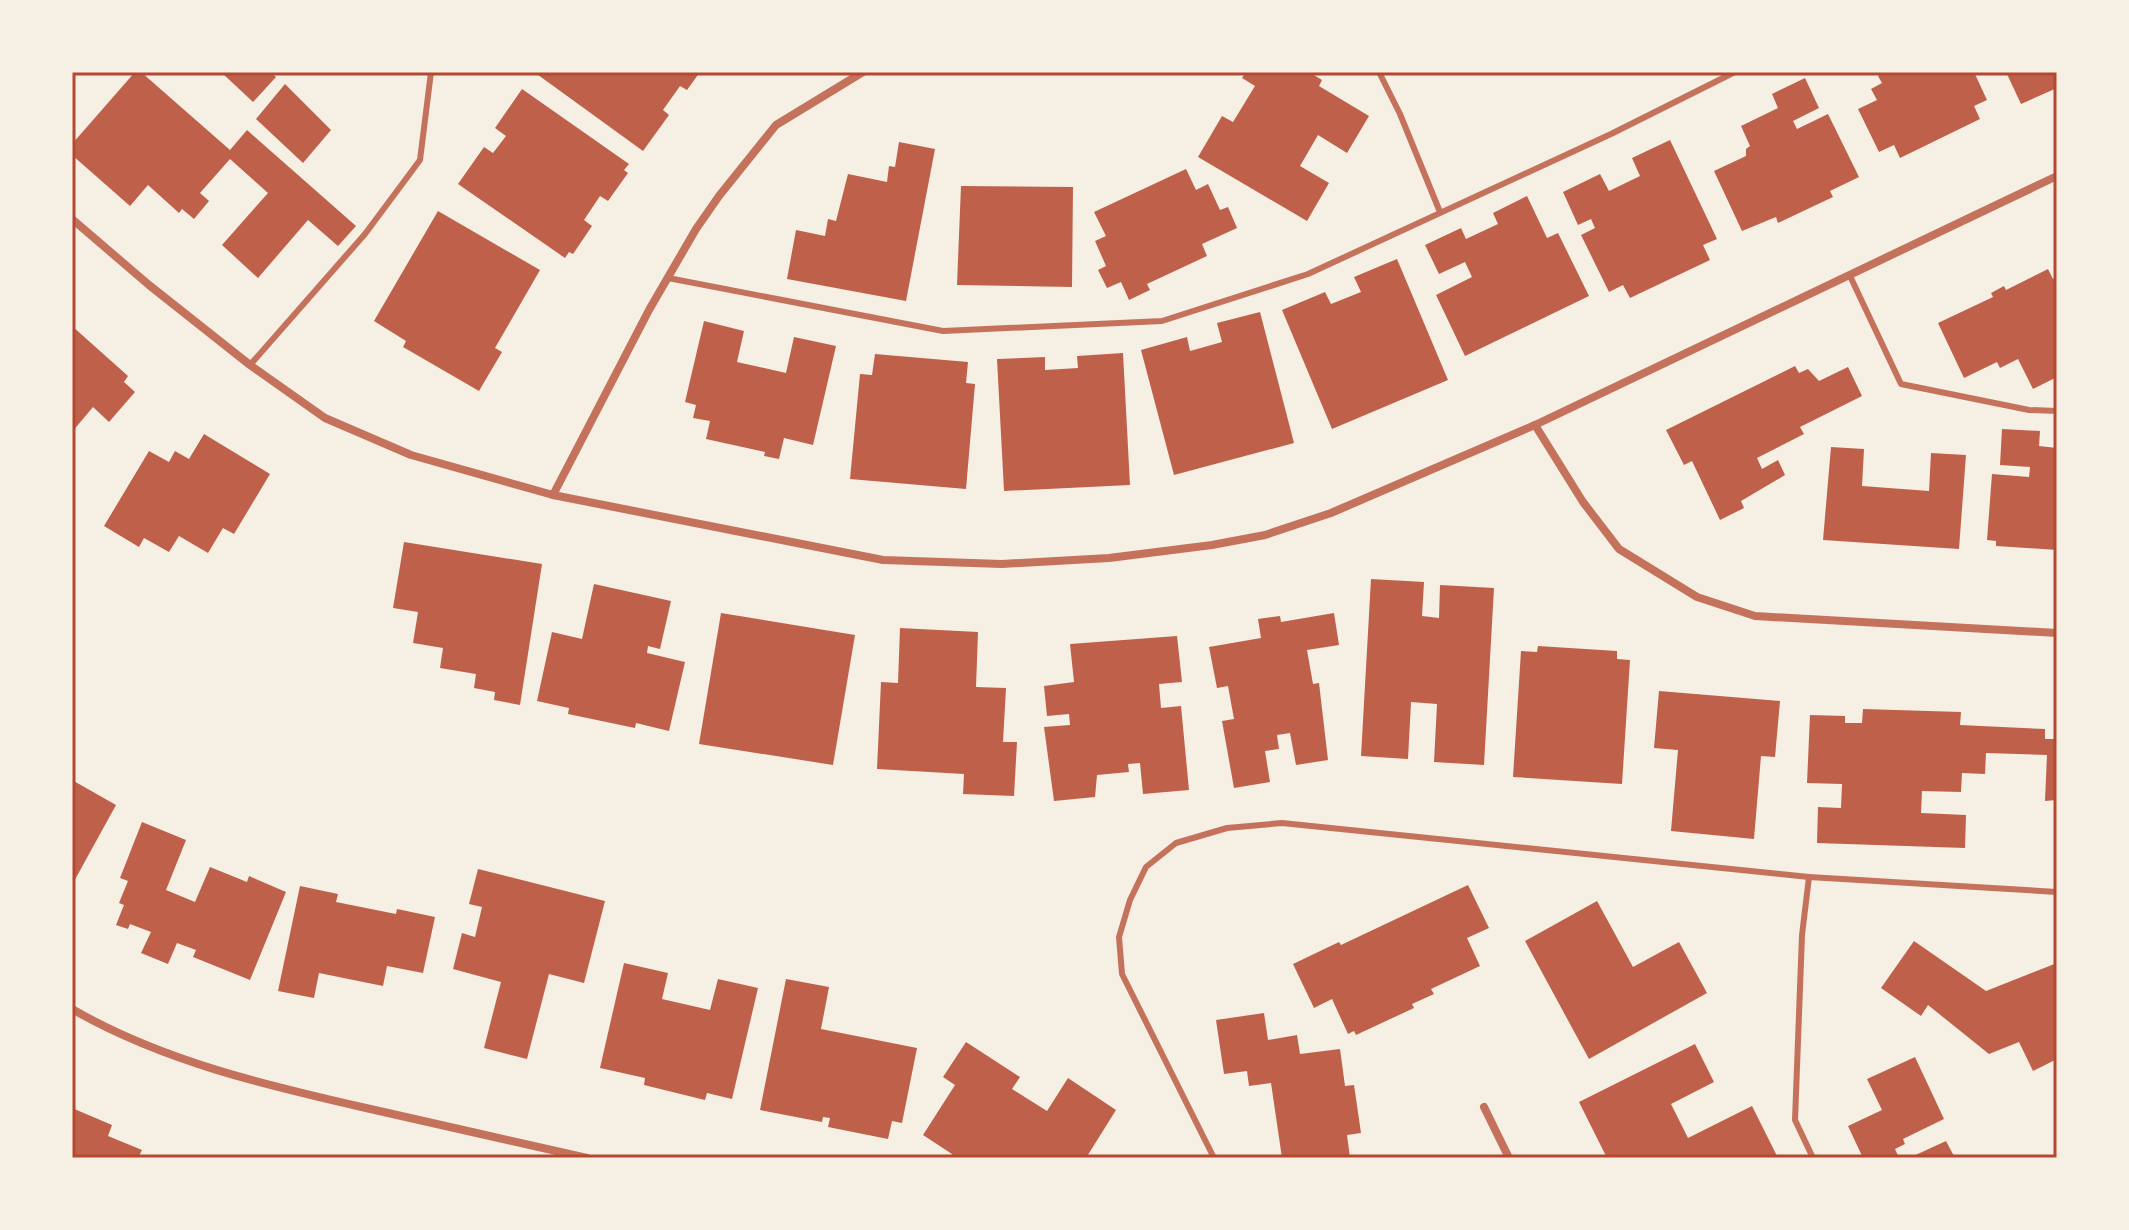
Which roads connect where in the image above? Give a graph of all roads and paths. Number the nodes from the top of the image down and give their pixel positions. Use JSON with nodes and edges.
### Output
{"nodes":[{"id":1,"x":431,"y":72,"type":"edge"},
{"id":2,"x":863,"y":72,"type":"edge"},
{"id":3,"x":1379,"y":72,"type":"edge"},
{"id":4,"x":1735,"y":72,"type":"edge"},
{"id":5,"x":2057,"y":176,"type":"edge"},
{"id":6,"x":1440,"y":212,"type":"junction"},
{"id":7,"x":72,"y":219,"type":"edge"},
{"id":8,"x":1850,"y":276,"type":"junction"},
{"id":9,"x":668,"y":278,"type":"junction"},
{"id":10,"x":250,"y":365,"type":"junction"},
{"id":11,"x":2057,"y":411,"type":"edge"},
{"id":12,"x":1535,"y":425,"type":"junction"},
{"id":13,"x":553,"y":495,"type":"junction"},
{"id":14,"x":2057,"y":633,"type":"edge"},
{"id":15,"x":1809,"y":877,"type":"junction"},
{"id":16,"x":2057,"y":892,"type":"edge"},
{"id":17,"x":72,"y":1009,"type":"edge"},
{"id":18,"x":1484,"y":1107,"type":"dead end"},
{"id":19,"x":587,"y":1158,"type":"edge"},
{"id":20,"x":1214,"y":1158,"type":"edge"},
{"id":21,"x":1509,"y":1158,"type":"edge"},
{"id":22,"x":1813,"y":1158,"type":"edge"}],
"edges":[{"from":1,"to":10,"type":"lane"},
{"from":2,"to":9,"type":"street"},
{"from":3,"to":6,"type":"lane"},
{"from":4,"to":6,"type":"lane"},
{"from":5,"to":8,"type":"street"},
{"from":6,"to":9,"type":"lane"},
{"from":7,"to":10,"type":"street"},
{"from":8,"to":11,"type":"lane"},
{"from":8,"to":12,"type":"street"},
{"from":9,"to":13,"type":"street"},
{"from":10,"to":13,"type":"street"},
{"from":12,"to":13,"type":"street"},
{"from":12,"to":14,"type":"street"},
{"from":15,"to":16,"type":"lane"},
{"from":15,"to":20,"type":"lane"},
{"from":15,"to":22,"type":"lane"},
{"from":17,"to":19,"type":"street"},
{"from":18,"to":21,"type":"street"}]}
